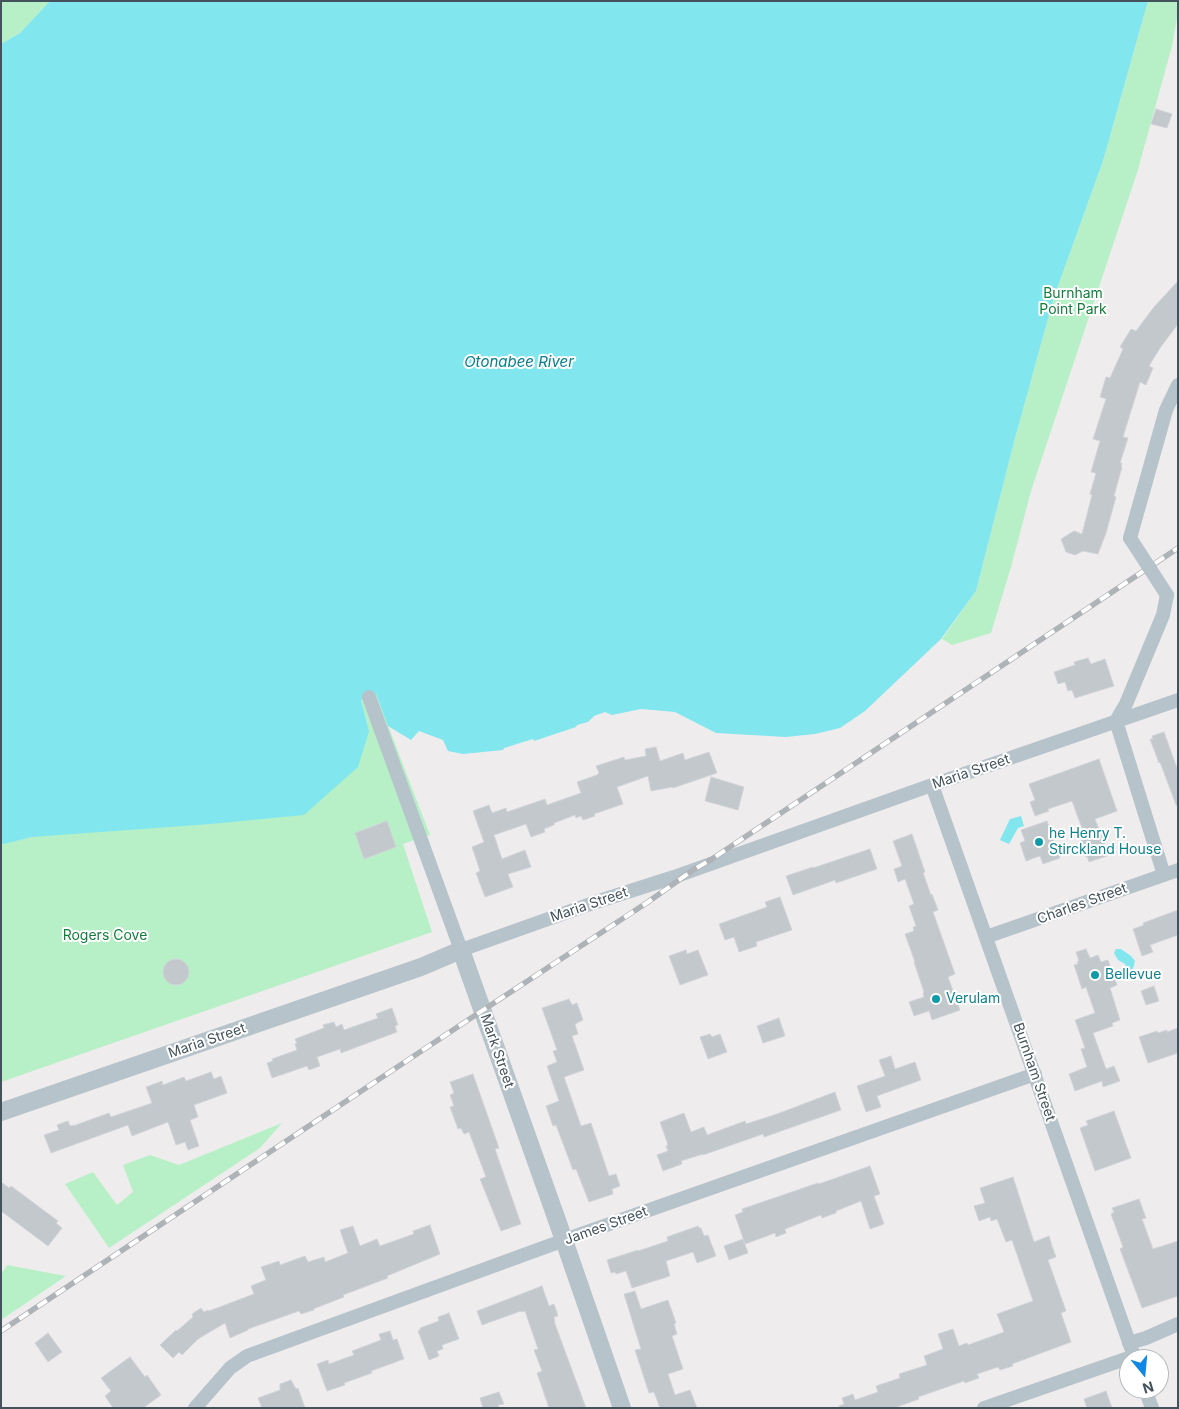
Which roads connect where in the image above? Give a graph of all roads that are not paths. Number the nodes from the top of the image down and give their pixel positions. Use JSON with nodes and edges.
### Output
{"nodes":[{"id":1,"x":1178,"y":385,"type":"edge"},
{"id":2,"x":369,"y":697,"type":"dead end"},
{"id":3,"x":1178,"y":700,"type":"edge"},
{"id":4,"x":1116,"y":721,"type":"junction"},
{"id":5,"x":932,"y":785,"type":"junction"},
{"id":6,"x":1171,"y":872,"type":"edge"},
{"id":7,"x":986,"y":937,"type":"junction"},
{"id":8,"x":461,"y":950,"type":"junction"},
{"id":9,"x":1035,"y":1074,"type":"junction"},
{"id":10,"x":1,"y":1112,"type":"edge"},
{"id":11,"x":564,"y":1241,"type":"junction"},
{"id":12,"x":1178,"y":1324,"type":"edge"},
{"id":13,"x":1132,"y":1349,"type":"edge"},
{"id":14,"x":1136,"y":1349,"type":"edge"},
{"id":15,"x":1119,"y":1358,"type":"edge"},
{"id":16,"x":195,"y":1408,"type":"edge"},
{"id":17,"x":622,"y":1408,"type":"edge"},
{"id":18,"x":984,"y":1408,"type":"edge"}],
"edges":[{"from":1,"to":4,"type":"street","bridge":true},
{"from":2,"to":8,"type":"street","name":"Mark Street"},
{"from":3,"to":4,"type":"street","name":"Maria Street"},
{"from":4,"to":5,"type":"street","name":"Maria Street"},
{"from":4,"to":6,"type":"street"},
{"from":5,"to":7,"type":"street","name":"Burnham Street"},
{"from":5,"to":8,"type":"street","name":"Maria Street"},
{"from":6,"to":7,"type":"street","name":"Charles Street"},
{"from":7,"to":9,"type":"street","name":"Burnham Street"},
{"from":8,"to":10,"type":"street","name":"Maria Street"},
{"from":8,"to":11,"type":"street","name":"Mark Street"},
{"from":9,"to":11,"type":"street","name":"James Street"},
{"from":9,"to":13,"type":"street","name":"Burnham Street"},
{"from":11,"to":16,"type":"street","name":"James Street"},
{"from":11,"to":17,"type":"street","name":"Mark Street"},
{"from":12,"to":14,"type":"street"},
{"from":15,"to":18,"type":"street"}]}
